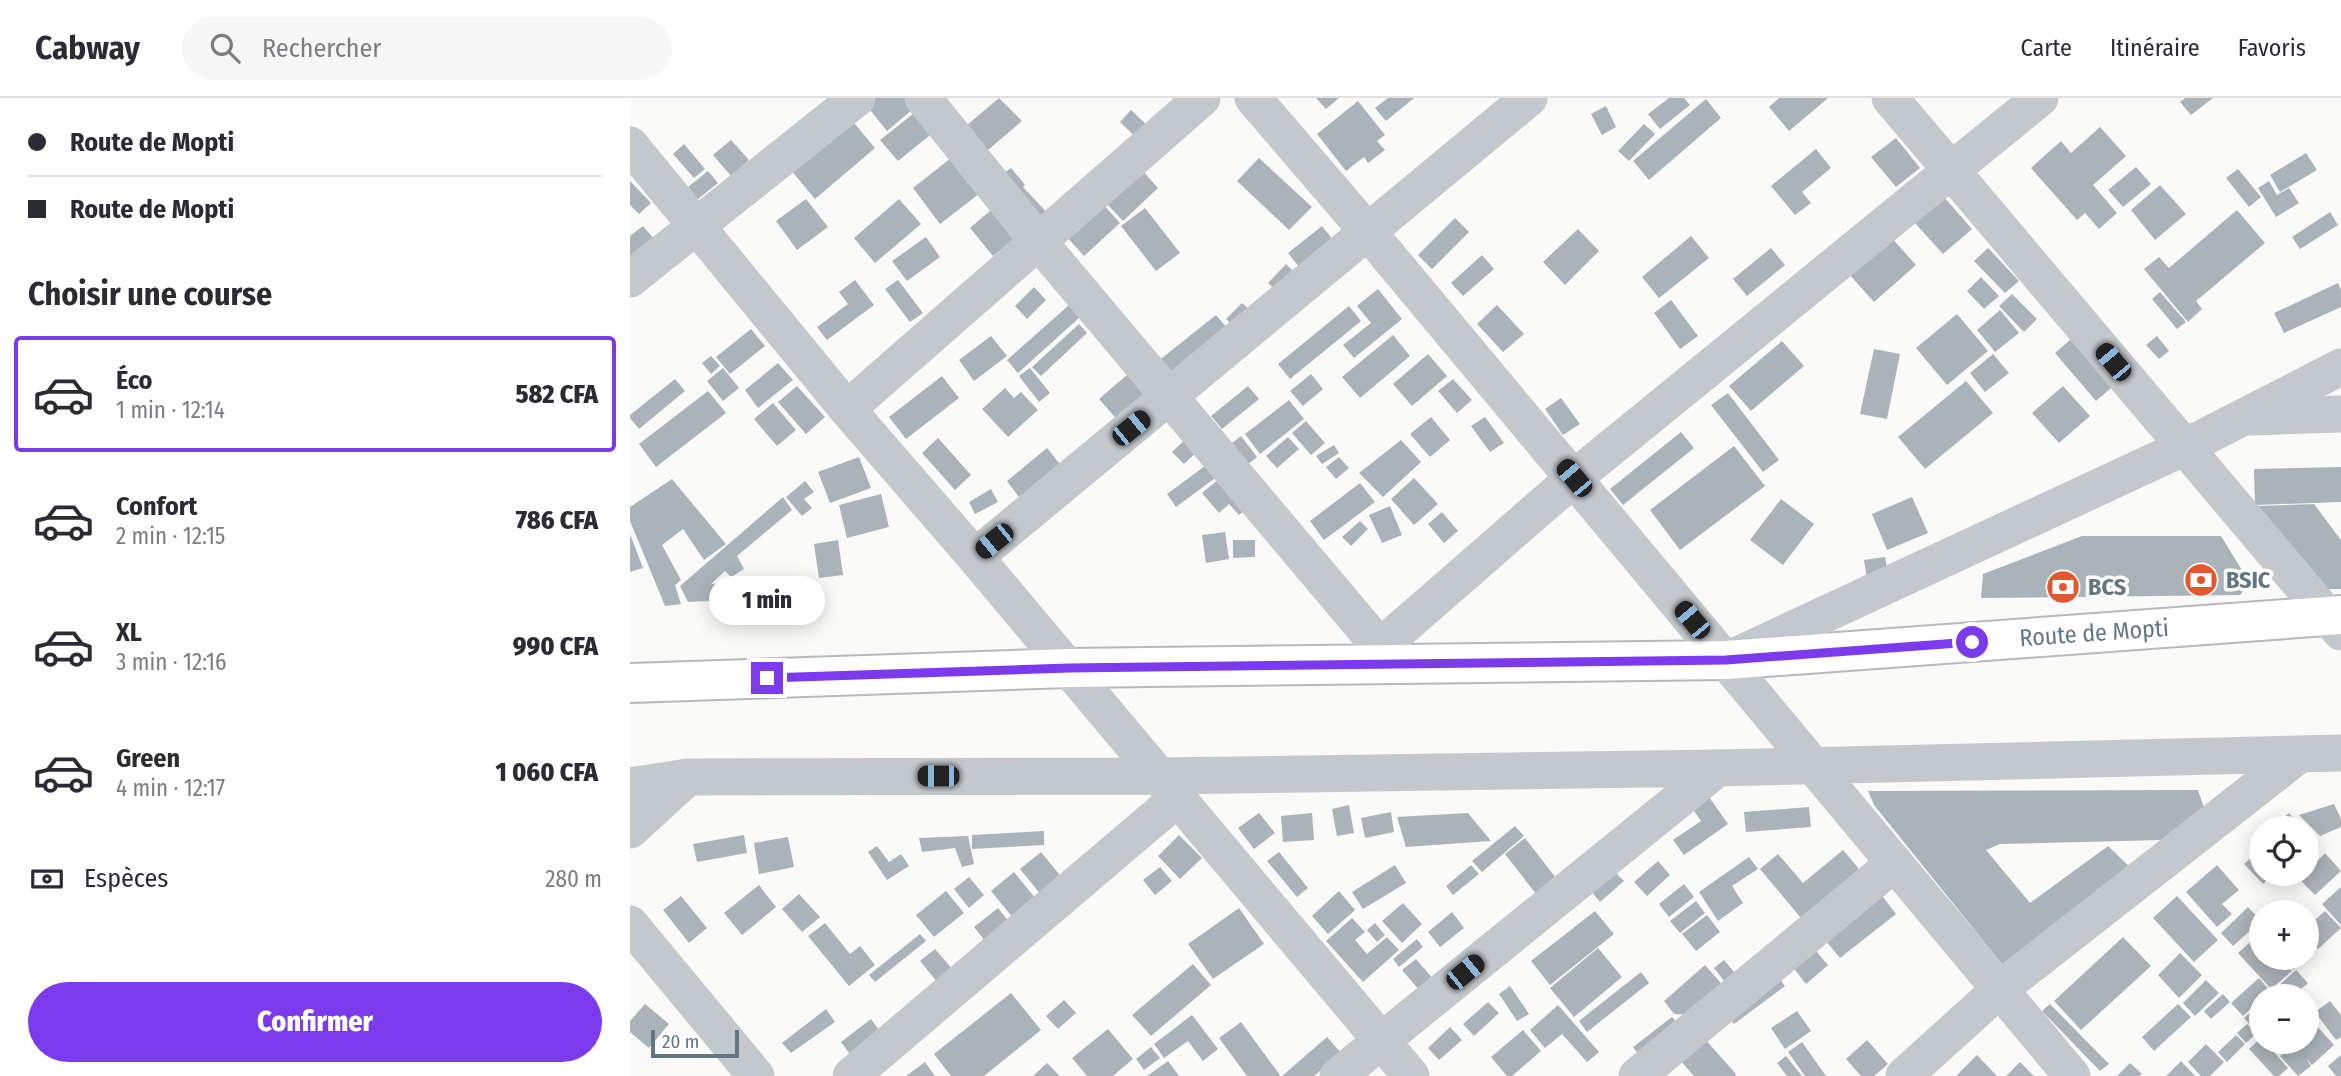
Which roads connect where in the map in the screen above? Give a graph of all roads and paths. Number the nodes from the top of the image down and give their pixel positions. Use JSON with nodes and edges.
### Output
{"nodes":[{"id":1,"x":857,"y":98,"type":"edge"},
{"id":2,"x":923,"y":98,"type":"edge"},
{"id":3,"x":1202,"y":98,"type":"edge"},
{"id":4,"x":1253,"y":98,"type":"edge"},
{"id":5,"x":1890,"y":98,"type":"edge"},
{"id":6,"x":2040,"y":98,"type":"edge"},
{"id":7,"x":1506,"y":105,"type":"edge"},
{"id":8,"x":630,"y":145,"type":"edge"},
{"id":9,"x":1952,"y":171,"type":"junction"},
{"id":10,"x":698,"y":225,"type":"junction"},
{"id":11,"x":1368,"y":232,"type":"junction"},
{"id":12,"x":1038,"y":241,"type":"junction"},
{"id":13,"x":630,"y":279,"type":"edge"},
{"id":14,"x":2341,"y":367,"type":"edge"},
{"id":15,"x":1170,"y":396,"type":"junction"},
{"id":16,"x":847,"y":409,"type":"junction"},
{"id":17,"x":2341,"y":415,"type":"edge"},
{"id":18,"x":2243,"y":417,"type":"junction"},
{"id":19,"x":2185,"y":447,"type":"junction"},
{"id":20,"x":1574,"y":478,"type":"junction"},
{"id":21,"x":975,"y":557,"type":"junction"},
{"id":22,"x":2336,"y":621,"type":"edge"},
{"id":23,"x":1372,"y":656,"type":"junction"},
{"id":24,"x":1726,"y":660,"type":"junction"},
{"id":25,"x":1069,"y":668,"type":"junction"},
{"id":26,"x":630,"y":683,"type":"edge"},
{"id":27,"x":2341,"y":753,"type":"edge"},
{"id":28,"x":2300,"y":754,"type":"junction"},
{"id":29,"x":1813,"y":765,"type":"junction"},
{"id":30,"x":1718,"y":768,"type":"junction"},
{"id":31,"x":688,"y":777,"type":"junction"},
{"id":32,"x":630,"y":786,"type":"edge"},
{"id":33,"x":1169,"y":787,"type":"junction"},
{"id":34,"x":630,"y":830,"type":"edge"},
{"id":35,"x":1895,"y":863,"type":"junction"},
{"id":36,"x":630,"y":924,"type":"edge"},
{"id":37,"x":2000,"y":989,"type":"junction"},
{"id":38,"x":1381,"y":1040,"type":"junction"},
{"id":39,"x":756,"y":1076,"type":"edge"},
{"id":40,"x":851,"y":1076,"type":"edge"},
{"id":41,"x":1338,"y":1076,"type":"edge"},
{"id":42,"x":1411,"y":1076,"type":"edge"},
{"id":43,"x":1637,"y":1076,"type":"edge"},
{"id":44,"x":1904,"y":1076,"type":"edge"},
{"id":45,"x":2072,"y":1076,"type":"edge"}],
"edges":[{"from":1,"to":10,"type":"street"},
{"from":2,"to":12,"type":"street"},
{"from":3,"to":12,"type":"street"},
{"from":4,"to":11,"type":"street"},
{"from":5,"to":9,"type":"street"},
{"from":6,"to":9,"type":"street"},
{"from":7,"to":11,"type":"street"},
{"from":8,"to":10,"type":"street"},
{"from":9,"to":19,"type":"street"},
{"from":9,"to":20,"type":"street"},
{"from":10,"to":13,"type":"street"},
{"from":10,"to":16,"type":"street"},
{"from":11,"to":15,"type":"street"},
{"from":11,"to":20,"type":"street"},
{"from":12,"to":15,"type":"street"},
{"from":12,"to":16,"type":"street"},
{"from":14,"to":18,"type":"street"},
{"from":15,"to":21,"type":"street"},
{"from":15,"to":23,"type":"street"},
{"from":16,"to":21,"type":"street"},
{"from":17,"to":18,"type":"street"},
{"from":18,"to":19,"type":"street"},
{"from":19,"to":22,"type":"street"},
{"from":19,"to":24,"type":"street"},
{"from":20,"to":23,"type":"street"},
{"from":20,"to":24,"type":"street"},
{"from":21,"to":25,"type":"street"},
{"from":22,"to":24,"type":"highway","name":"Route de Mopti"},
{"from":23,"to":24,"type":"highway","name":"Route de Mopti"},
{"from":23,"to":25,"type":"highway","name":"Route de Mopti"},
{"from":24,"to":29,"type":"street"},
{"from":25,"to":26,"type":"highway","name":"Route de Mopti"},
{"from":25,"to":33,"type":"street"},
{"from":27,"to":28,"type":"street"},
{"from":28,"to":29,"type":"street"},
{"from":28,"to":37,"type":"street"},
{"from":29,"to":30,"type":"street"},
{"from":29,"to":35,"type":"street"},
{"from":30,"to":33,"type":"street"},
{"from":30,"to":38,"type":"street"},
{"from":31,"to":32,"type":"street"},
{"from":31,"to":33,"type":"street"},
{"from":31,"to":34,"type":"street"},
{"from":33,"to":38,"type":"street"},
{"from":33,"to":40,"type":"street"},
{"from":35,"to":37,"type":"street"},
{"from":35,"to":43,"type":"street"},
{"from":36,"to":39,"type":"street"},
{"from":37,"to":44,"type":"street"},
{"from":37,"to":45,"type":"street"},
{"from":38,"to":41,"type":"street"},
{"from":38,"to":42,"type":"street"}]}
